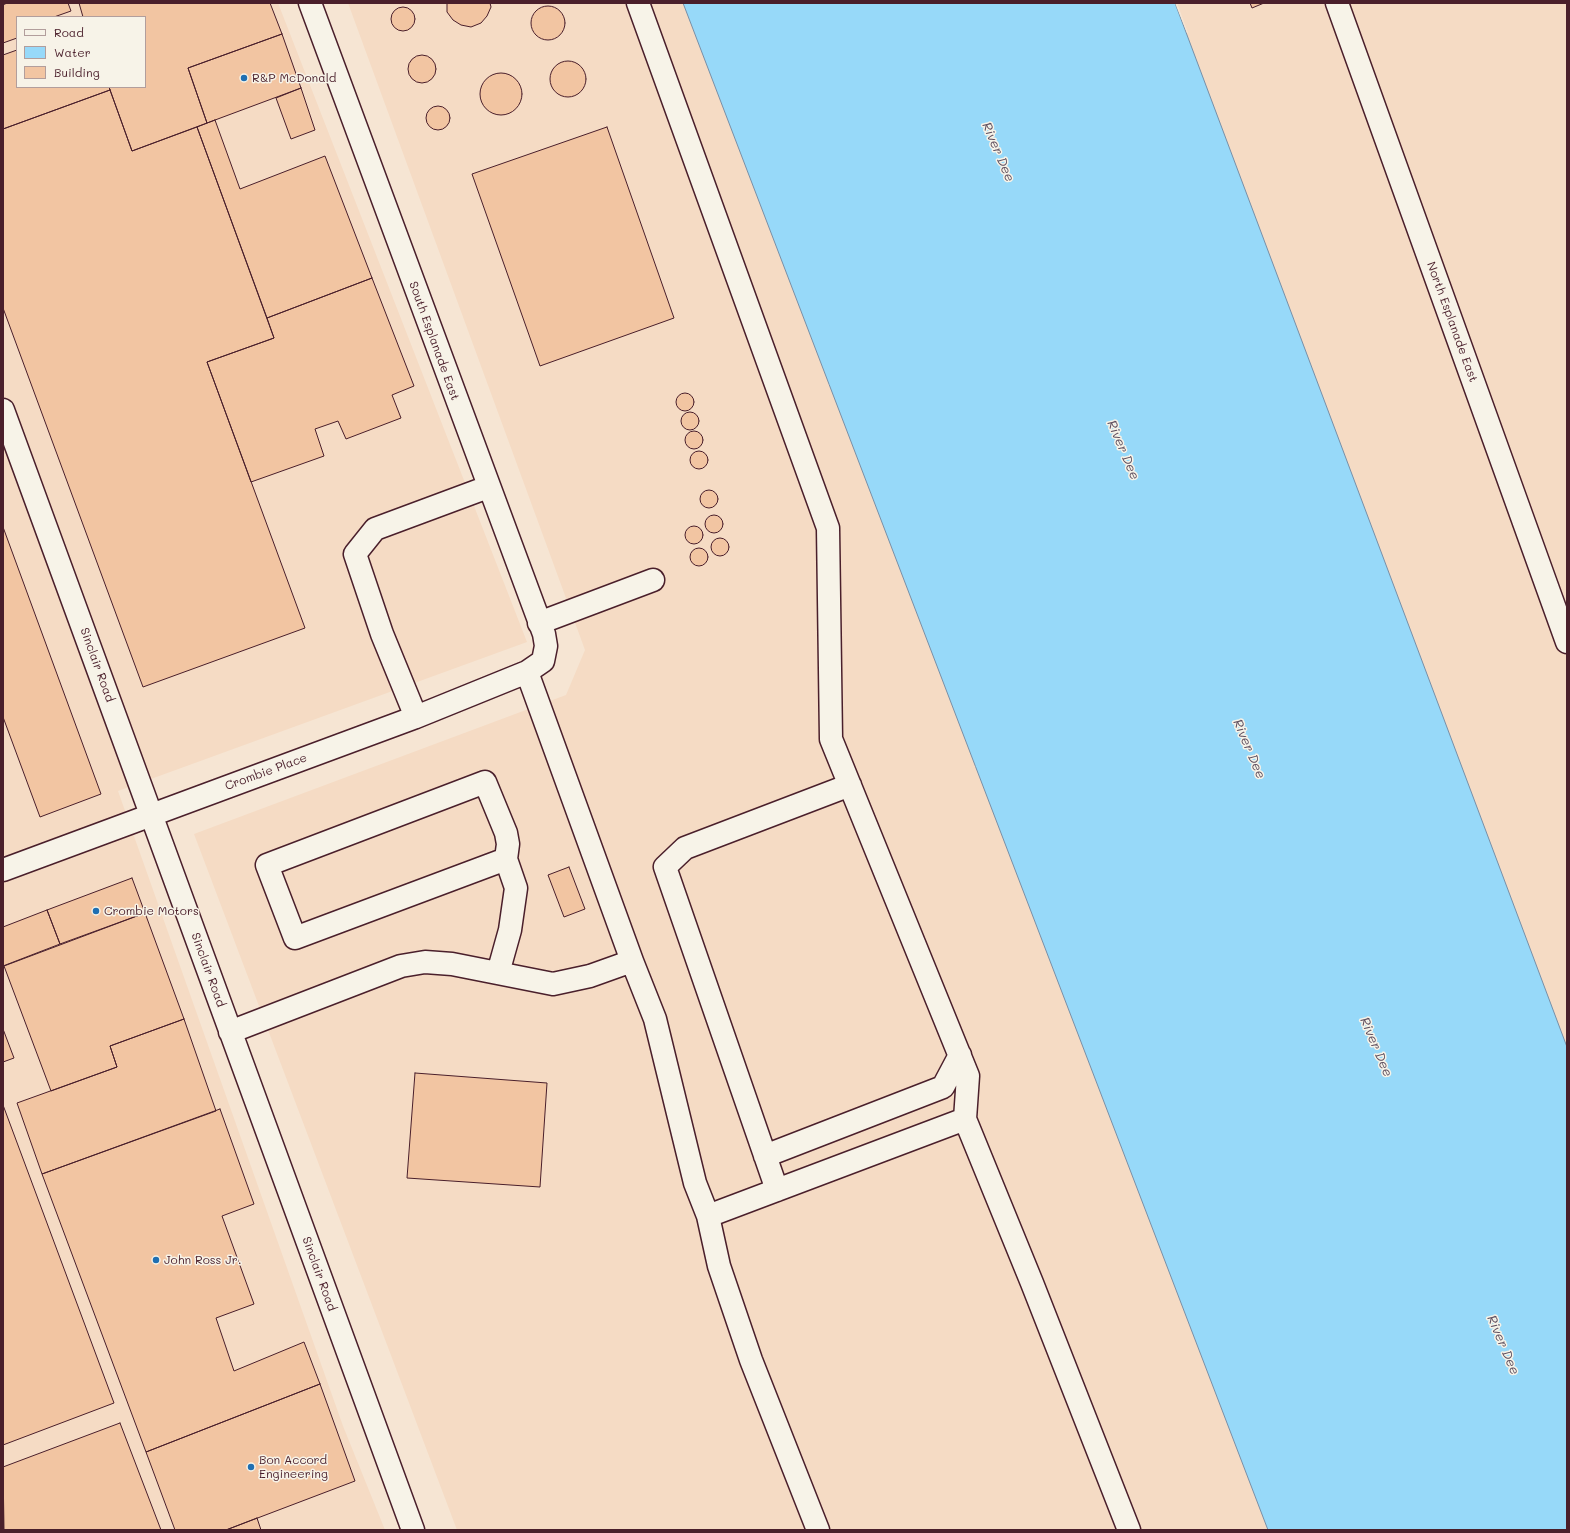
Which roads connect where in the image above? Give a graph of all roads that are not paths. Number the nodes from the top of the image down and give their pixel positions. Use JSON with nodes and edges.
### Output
{"nodes":[{"id":1,"x":310,"y":3,"type":"edge"},
{"id":2,"x":638,"y":3,"type":"edge"},
{"id":3,"x":1337,"y":3,"type":"edge"},
{"id":4,"x":3,"y":410,"type":"edge"},
{"id":5,"x":488,"y":487,"type":"junction"},
{"id":6,"x":653,"y":580,"type":"dead end"},
{"id":7,"x":539,"y":623,"type":"junction"},
{"id":8,"x":1567,"y":642,"type":"edge"},
{"id":9,"x":527,"y":672,"type":"junction"},
{"id":10,"x":416,"y":717,"type":"junction"},
{"id":11,"x":850,"y":786,"type":"junction"},
{"id":12,"x":152,"y":814,"type":"junction"},
{"id":13,"x":506,"y":858,"type":"junction"},
{"id":14,"x":3,"y":870,"type":"edge"},
{"id":15,"x":632,"y":961,"type":"junction"},
{"id":16,"x":498,"y":973,"type":"junction"},
{"id":17,"x":230,"y":1032,"type":"junction"},
{"id":18,"x":960,"y":1055,"type":"junction"},
{"id":19,"x":965,"y":1119,"type":"junction"},
{"id":20,"x":765,"y":1156,"type":"junction"},
{"id":21,"x":777,"y":1190,"type":"junction"},
{"id":22,"x":708,"y":1216,"type":"junction"},
{"id":23,"x":413,"y":1530,"type":"edge"},
{"id":24,"x":818,"y":1530,"type":"edge"},
{"id":25,"x":1129,"y":1530,"type":"edge"}],
"edges":[{"from":1,"to":5,"type":"street","name":"South Esplanade East"},
{"from":2,"to":11,"type":"street"},
{"from":3,"to":8,"type":"street","name":"North Esplanade East"},
{"from":4,"to":12,"type":"street","name":"Sinclair Road"},
{"from":5,"to":7,"type":"street","name":"South Esplanade East"},
{"from":5,"to":10,"type":"street"},
{"from":6,"to":7,"type":"street"},
{"from":7,"to":9,"type":"street","name":"South Esplanade East"},
{"from":9,"to":10,"type":"street","name":"Crombie Place"},
{"from":9,"to":15,"type":"street"},
{"from":10,"to":12,"type":"street","name":"Crombie Place"},
{"from":11,"to":18,"type":"street"},
{"from":11,"to":20,"type":"street"},
{"from":12,"to":14,"type":"street","name":"Crombie Place"},
{"from":12,"to":17,"type":"street","name":"Sinclair Road"},
{"from":13,"to":13,"type":"street"},
{"from":13,"to":16,"type":"street"},
{"from":15,"to":16,"type":"street"},
{"from":15,"to":22,"type":"street"},
{"from":16,"to":17,"type":"street"},
{"from":17,"to":23,"type":"street","name":"Sinclair Road"},
{"from":18,"to":19,"type":"street"},
{"from":18,"to":20,"type":"street"},
{"from":19,"to":21,"type":"street"},
{"from":19,"to":25,"type":"street"},
{"from":20,"to":21,"type":"street"},
{"from":21,"to":22,"type":"street"},
{"from":22,"to":24,"type":"street"}]}
